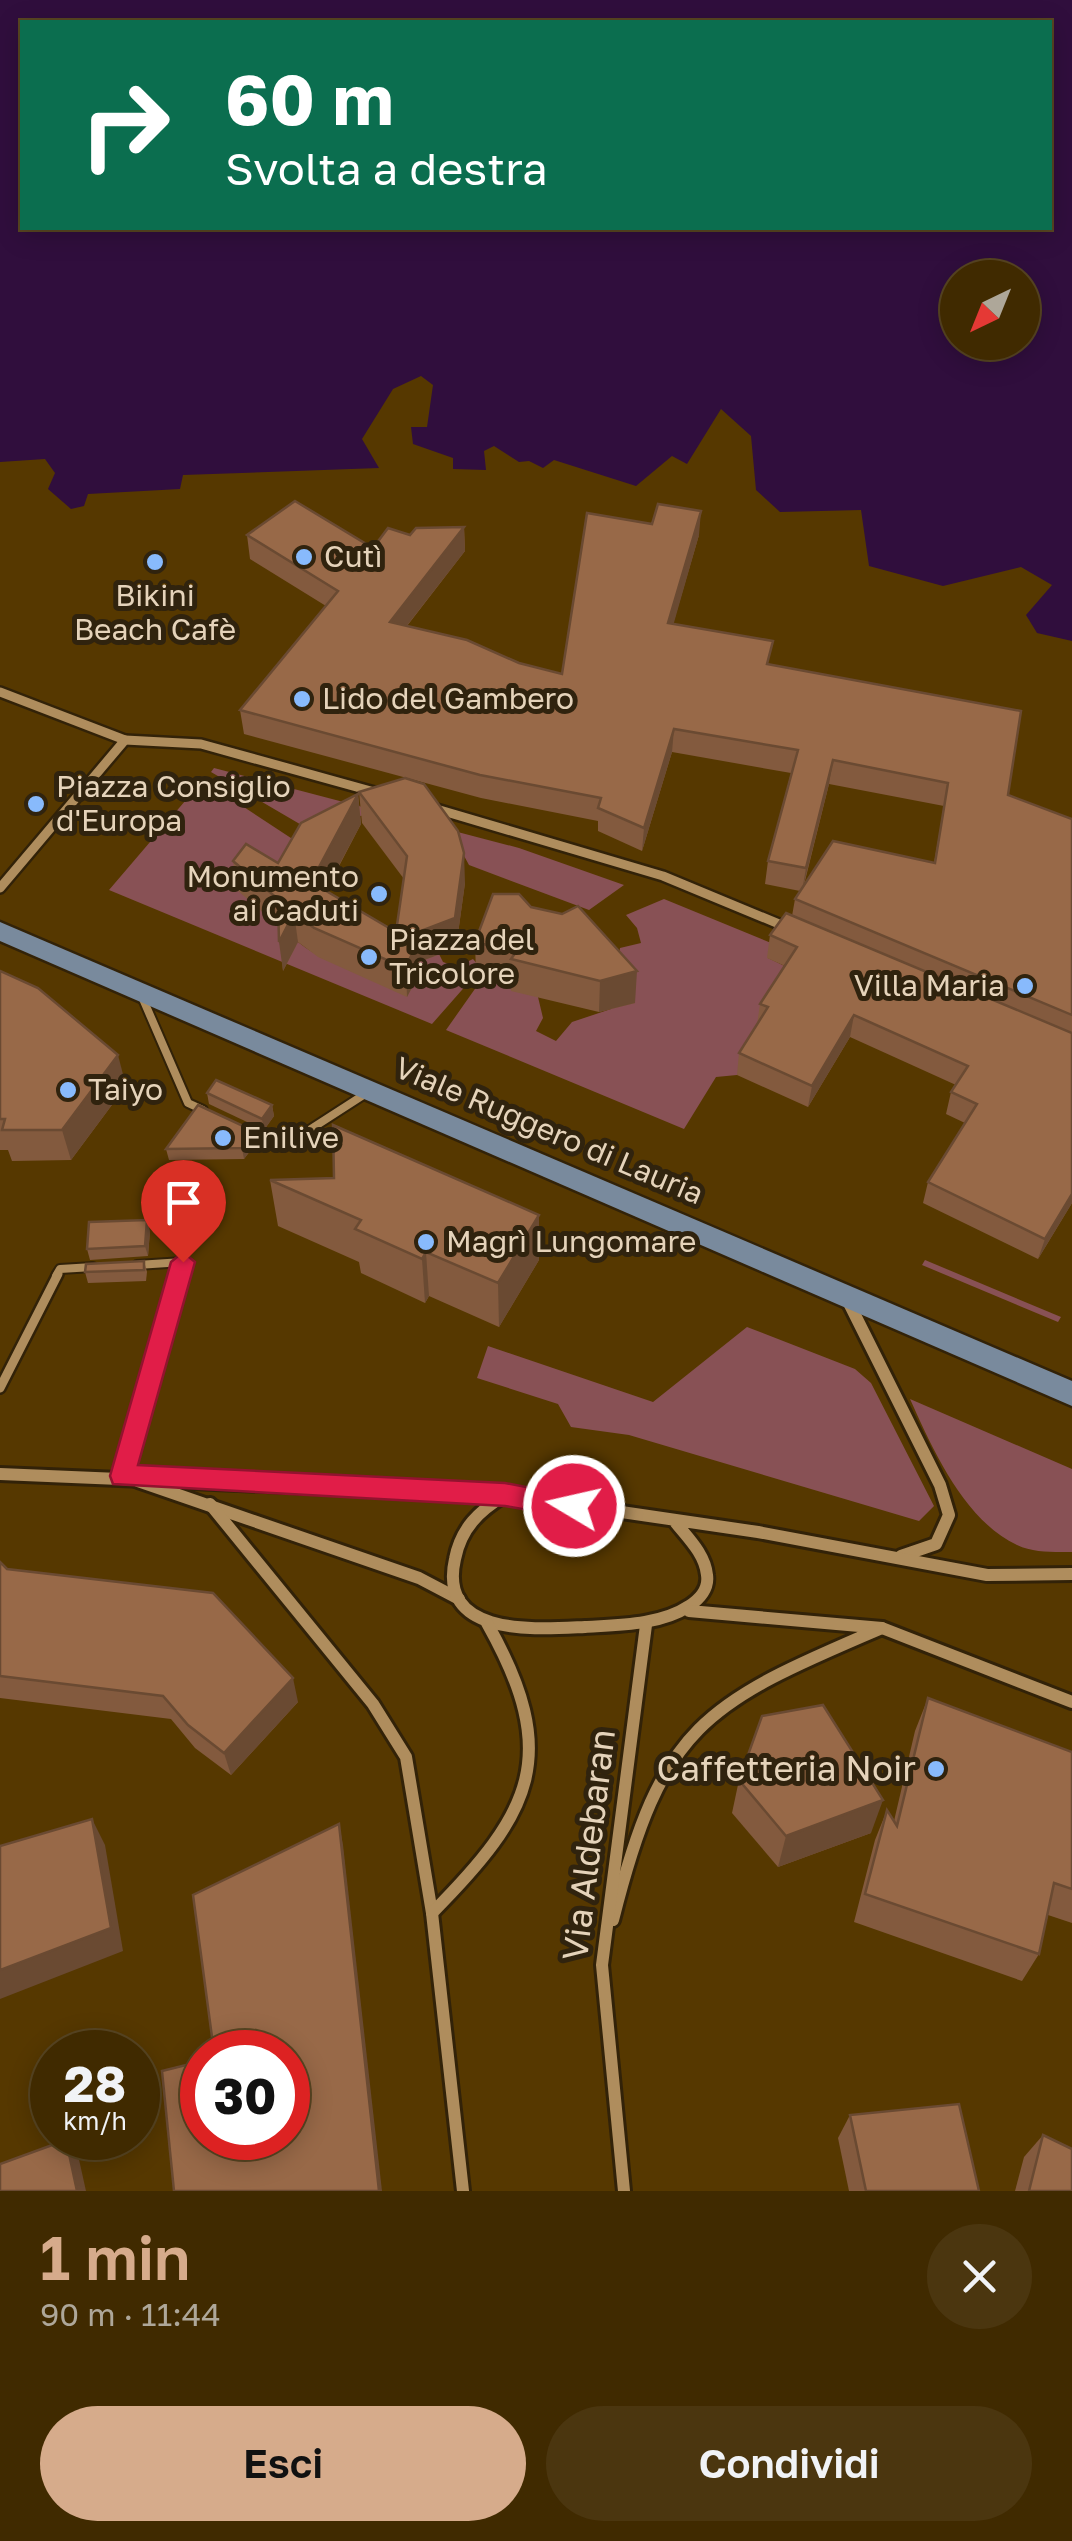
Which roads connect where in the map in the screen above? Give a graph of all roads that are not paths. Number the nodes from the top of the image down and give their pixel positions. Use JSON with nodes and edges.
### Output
{"nodes":[{"id":1,"x":0,"y":692,"type":"edge"},
{"id":2,"x":125,"y":740,"type":"junction"},
{"id":3,"x":394,"y":797,"type":"edge"},
{"id":4,"x":413,"y":802,"type":"edge"},
{"id":5,"x":0,"y":888,"type":"edge"},
{"id":6,"x":0,"y":931,"type":"edge"},
{"id":7,"x":802,"y":934,"type":"edge"},
{"id":8,"x":140,"y":990,"type":"junction"},
{"id":9,"x":372,"y":1090,"type":"junction"},
{"id":10,"x":220,"y":1118,"type":"edge"},
{"id":11,"x":236,"y":1125,"type":"edge"},
{"id":12,"x":130,"y":1265,"type":"edge"},
{"id":13,"x":113,"y":1266,"type":"edge"},
{"id":14,"x":845,"y":1294,"type":"junction"},
{"id":15,"x":0,"y":1388,"type":"edge"},
{"id":16,"x":1072,"y":1394,"type":"edge"},
{"id":17,"x":0,"y":1474,"type":"edge"},
{"id":18,"x":122,"y":1476,"type":"junction"},
{"id":19,"x":505,"y":1495,"type":"junction"},
{"id":20,"x":210,"y":1504,"type":"junction"},
{"id":21,"x":676,"y":1523,"type":"junction"},
{"id":22,"x":899,"y":1557,"type":"junction"},
{"id":23,"x":1072,"y":1574,"type":"edge"},
{"id":24,"x":458,"y":1599,"type":"junction"},
{"id":25,"x":689,"y":1611,"type":"junction"},
{"id":26,"x":487,"y":1622,"type":"junction"},
{"id":27,"x":646,"y":1625,"type":"junction"},
{"id":28,"x":882,"y":1628,"type":"junction"},
{"id":29,"x":1072,"y":1702,"type":"edge"},
{"id":30,"x":432,"y":1913,"type":"junction"},
{"id":31,"x":602,"y":1964,"type":"junction"},
{"id":32,"x":463,"y":2191,"type":"edge"},
{"id":33,"x":624,"y":2191,"type":"edge"}],
"edges":[{"from":1,"to":2,"type":"street"},
{"from":2,"to":3,"type":"street"},
{"from":2,"to":5,"type":"street"},
{"from":4,"to":7,"type":"street"},
{"from":6,"to":8,"type":"main road","name":"Viale Ruggero di Lauria"},
{"from":8,"to":9,"type":"main road","name":"Viale Ruggero di Lauria"},
{"from":8,"to":10,"type":"lane"},
{"from":9,"to":11,"type":"lane"},
{"from":9,"to":14,"type":"main road","name":"Viale Ruggero di Lauria"},
{"from":12,"to":18,"type":"lane"},
{"from":13,"to":15,"type":"lane"},
{"from":14,"to":16,"type":"main road","name":"Viale Ruggero di Lauria"},
{"from":14,"to":22,"type":"street"},
{"from":17,"to":18,"type":"street"},
{"from":18,"to":19,"type":"street"},
{"from":18,"to":20,"type":"street"},
{"from":19,"to":21,"type":"street"},
{"from":19,"to":24,"type":"street"},
{"from":20,"to":24,"type":"street"},
{"from":20,"to":30,"type":"street"},
{"from":21,"to":22,"type":"street"},
{"from":21,"to":25,"type":"street"},
{"from":22,"to":23,"type":"street"},
{"from":24,"to":26,"type":"street"},
{"from":25,"to":27,"type":"street"},
{"from":25,"to":28,"type":"street"},
{"from":26,"to":27,"type":"street"},
{"from":26,"to":30,"type":"street"},
{"from":27,"to":31,"type":"street","name":"Via Aldebaran"},
{"from":28,"to":29,"type":"street"},
{"from":28,"to":31,"type":"street"},
{"from":30,"to":32,"type":"street"},
{"from":31,"to":33,"type":"street","name":"Via Aldebaran"}]}
